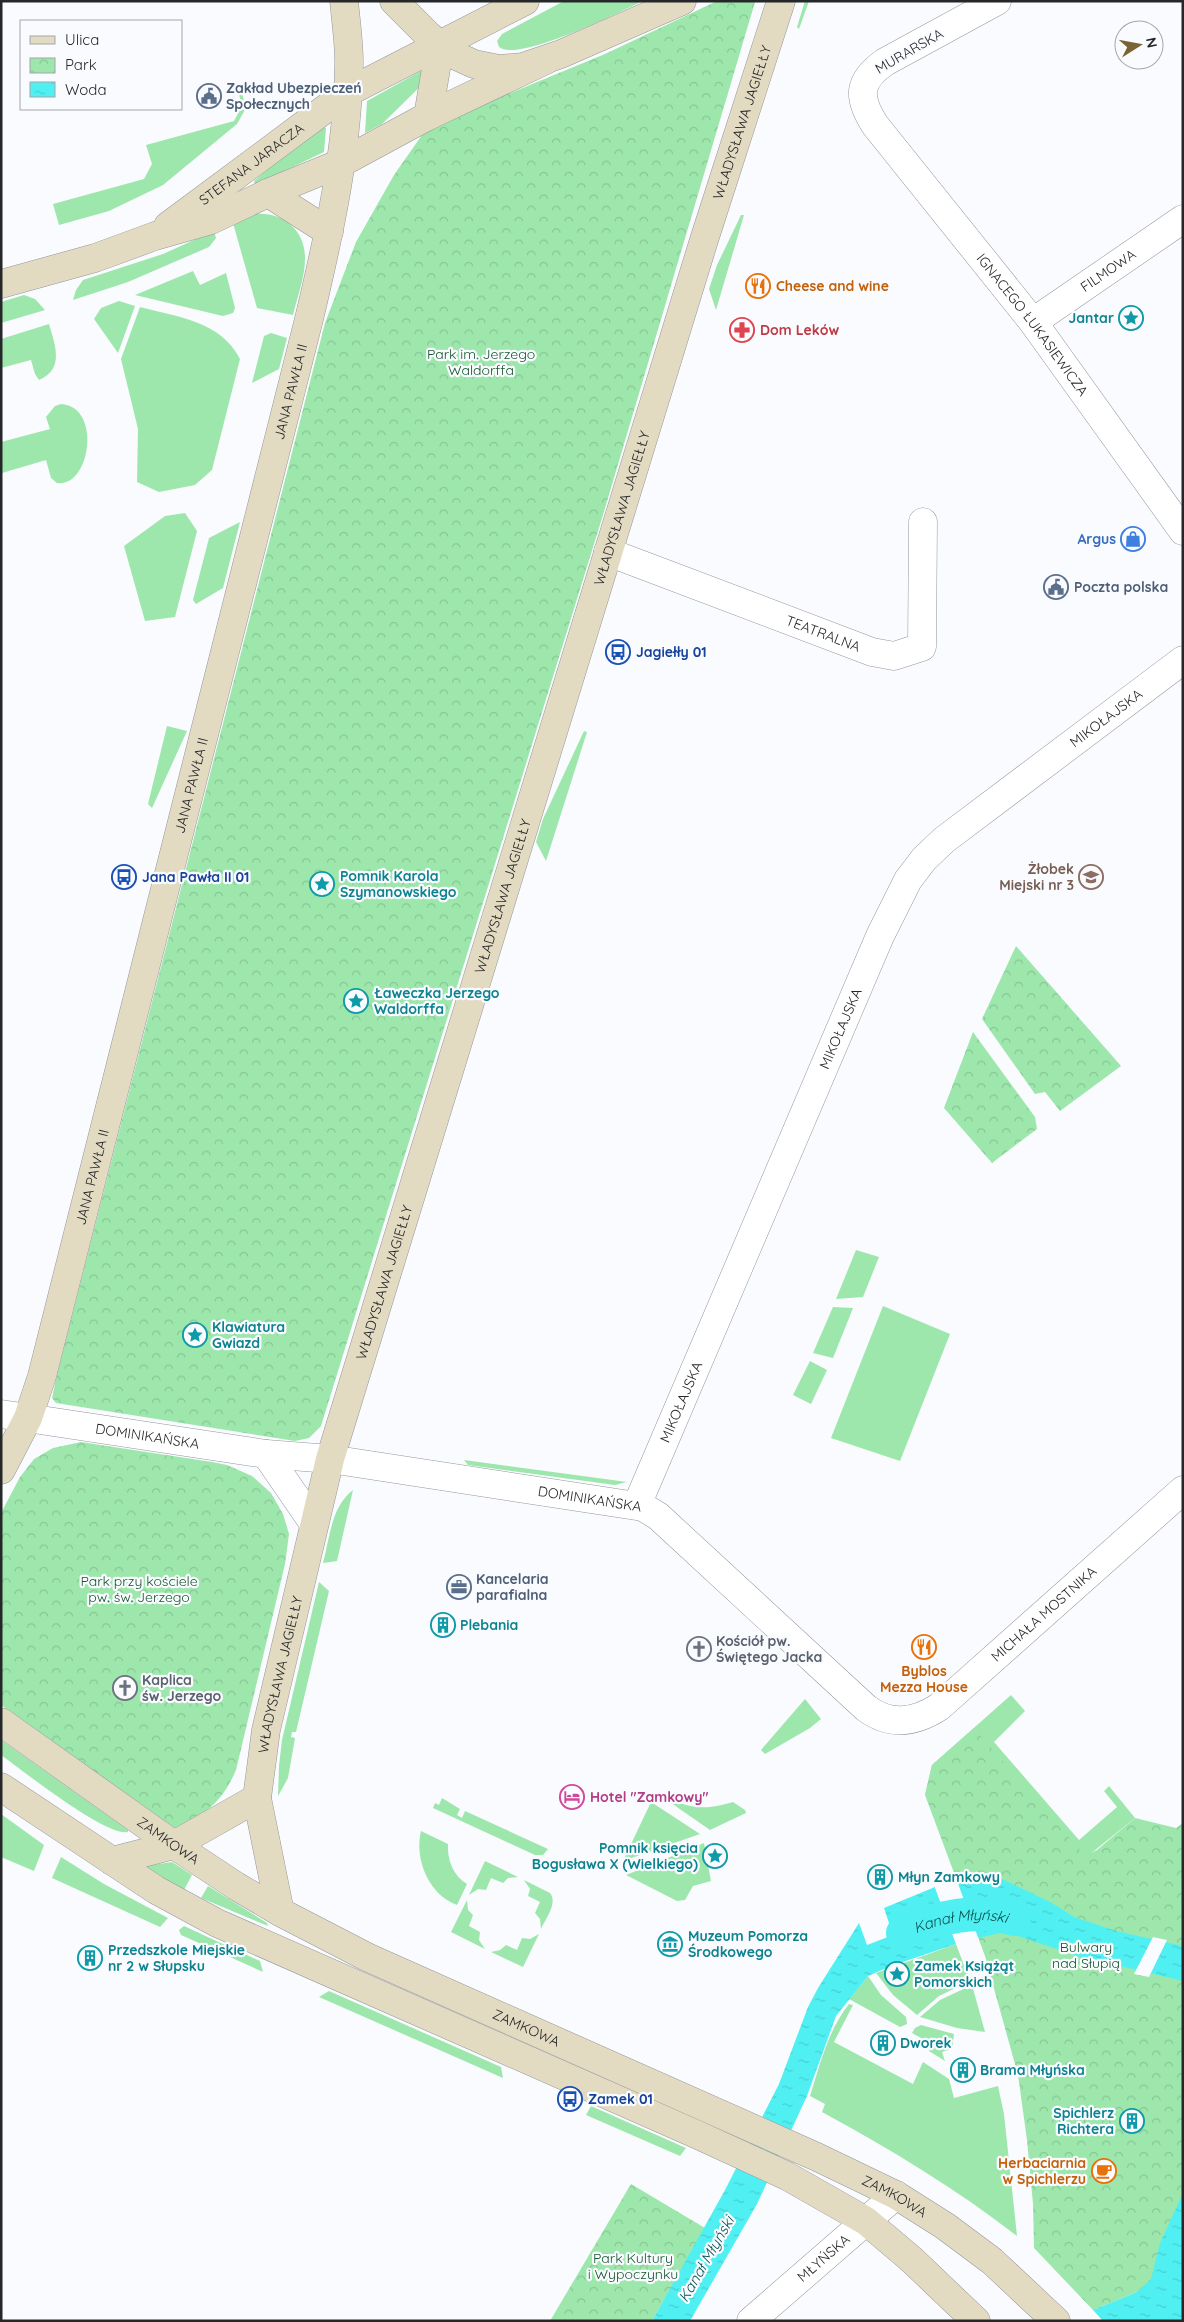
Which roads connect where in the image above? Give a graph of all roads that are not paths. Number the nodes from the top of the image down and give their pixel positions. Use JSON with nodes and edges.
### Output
{"nodes":[{"id":1,"x":344,"y":1,"type":"edge"},
{"id":2,"x":394,"y":1,"type":"edge"},
{"id":3,"x":525,"y":1,"type":"edge"},
{"id":4,"x":682,"y":1,"type":"edge"},
{"id":5,"x":781,"y":1,"type":"edge"},
{"id":6,"x":997,"y":1,"type":"edge"},
{"id":7,"x":440,"y":44,"type":"junction"},
{"id":8,"x":546,"y":60,"type":"junction"},
{"id":9,"x":348,"y":92,"type":"junction"},
{"id":10,"x":428,"y":116,"type":"junction"},
{"id":11,"x":875,"y":125,"type":"joint"},
{"id":12,"x":342,"y":162,"type":"junction"},
{"id":13,"x":268,"y":193,"type":"junction"},
{"id":14,"x":1183,"y":219,"type":"edge"},
{"id":15,"x":329,"y":232,"type":"junction"},
{"id":16,"x":155,"y":236,"type":"junction"},
{"id":17,"x":1,"y":284,"type":"edge"},
{"id":18,"x":1034,"y":322,"type":"junction"},
{"id":19,"x":923,"y":522,"type":"dead end"},
{"id":20,"x":1183,"y":531,"type":"edge"},
{"id":21,"x":608,"y":552,"type":"junction"},
{"id":22,"x":1183,"y":660,"type":"edge"},
{"id":23,"x":1,"y":1414,"type":"edge"},
{"id":24,"x":28,"y":1418,"type":"junction"},
{"id":25,"x":266,"y":1454,"type":"junction"},
{"id":26,"x":330,"y":1459,"type":"junction"},
{"id":27,"x":1,"y":1470,"type":"edge"},
{"id":28,"x":1183,"y":1490,"type":"edge"},
{"id":29,"x":637,"y":1505,"type":"junction"},
{"id":30,"x":314,"y":1524,"type":"junction"},
{"id":31,"x":1,"y":1722,"type":"edge"},
{"id":32,"x":896,"y":1722,"type":"joint"},
{"id":33,"x":1,"y":1787,"type":"edge"},
{"id":34,"x":257,"y":1798,"type":"junction"},
{"id":35,"x":174,"y":1845,"type":"junction"},
{"id":36,"x":112,"y":1862,"type":"junction"},
{"id":37,"x":280,"y":1912,"type":"junction"},
{"id":38,"x":896,"y":2195,"type":"junction"},
{"id":39,"x":866,"y":2221,"type":"junction"},
{"id":40,"x":752,"y":2321,"type":"edge"},
{"id":41,"x":976,"y":2321,"type":"edge"},
{"id":42,"x":1056,"y":2321,"type":"edge"}],
"edges":[{"from":1,"to":9,"type":"street","name":"JANA PAWŁA II"},
{"from":2,"to":7,"type":"street"},
{"from":3,"to":7,"type":"street","name":"STEFANA JARACZA"},
{"from":4,"to":8,"type":"street"},
{"from":5,"to":21,"type":"street","name":"WŁADYSŁAWA JAGIEŁŁY"},
{"from":6,"to":11,"type":"street","name":"MURARSKA"},
{"from":7,"to":8,"type":"street"},
{"from":7,"to":9,"type":"street","name":"STEFANA JARACZA"},
{"from":7,"to":10,"type":"street"},
{"from":8,"to":10,"type":"street","name":"STEFANA JARACZA"},
{"from":9,"to":12,"type":"street","name":"JANA PAWŁA II"},
{"from":9,"to":16,"type":"street","name":"STEFANA JARACZA"},
{"from":10,"to":12,"type":"street","name":"STEFANA JARACZA"},
{"from":11,"to":18,"type":"street","name":"IGNACEGO ŁUKASIEWICZA"},
{"from":12,"to":13,"type":"street","name":"STEFANA JARACZA"},
{"from":12,"to":15,"type":"street","name":"JANA PAWŁA II"},
{"from":13,"to":15,"type":"street"},
{"from":13,"to":16,"type":"street","name":"STEFANA JARACZA"},
{"from":14,"to":18,"type":"street","name":"FILMOWA"},
{"from":15,"to":24,"type":"street","name":"JANA PAWŁA II"},
{"from":16,"to":17,"type":"street","name":"STEFANA JARACZA"},
{"from":18,"to":20,"type":"street","name":"IGNACEGO ŁUKASIEWICZA"},
{"from":19,"to":21,"type":"street","name":"TEATRALNA"},
{"from":21,"to":26,"type":"street","name":"WŁADYSŁAWA JAGIEŁŁY"},
{"from":22,"to":29,"type":"street","name":"MIKOŁAJSKA"},
{"from":23,"to":24,"type":"street","name":"DOMINIKAŃSKA"},
{"from":24,"to":25,"type":"street","name":"DOMINIKAŃSKA"},
{"from":24,"to":27,"type":"street","name":"JANA PAWŁA II"},
{"from":25,"to":26,"type":"street","name":"DOMINIKAŃSKA"},
{"from":25,"to":30,"type":"street"},
{"from":26,"to":29,"type":"street","name":"DOMINIKAŃSKA"},
{"from":26,"to":30,"type":"street","name":"WŁADYSŁAWA JAGIEŁŁY"},
{"from":28,"to":32,"type":"street","name":"MICHAŁA MOSTNIKA"},
{"from":29,"to":32,"type":"street","name":"DOMINIKAŃSKA"},
{"from":30,"to":34,"type":"street","name":"WŁADYSŁAWA JAGIEŁŁY"},
{"from":31,"to":35,"type":"street","name":"ZAMKOWA"},
{"from":33,"to":36,"type":"street","name":"ZAMKOWA"},
{"from":34,"to":35,"type":"street"},
{"from":34,"to":37,"type":"street","name":"WŁADYSŁAWA JAGIEŁŁY"},
{"from":35,"to":36,"type":"street"},
{"from":35,"to":37,"type":"street","name":"ZAMKOWA"},
{"from":36,"to":39,"type":"street","name":"ZAMKOWA"},
{"from":37,"to":38,"type":"street","name":"ZAMKOWA"},
{"from":38,"to":39,"type":"street","name":"MŁYŃSKA"},
{"from":38,"to":42,"type":"street","name":"ZAMKOWA"},
{"from":39,"to":40,"type":"street","name":"MŁYŃSKA"},
{"from":39,"to":41,"type":"street","name":"ZAMKOWA"}]}
